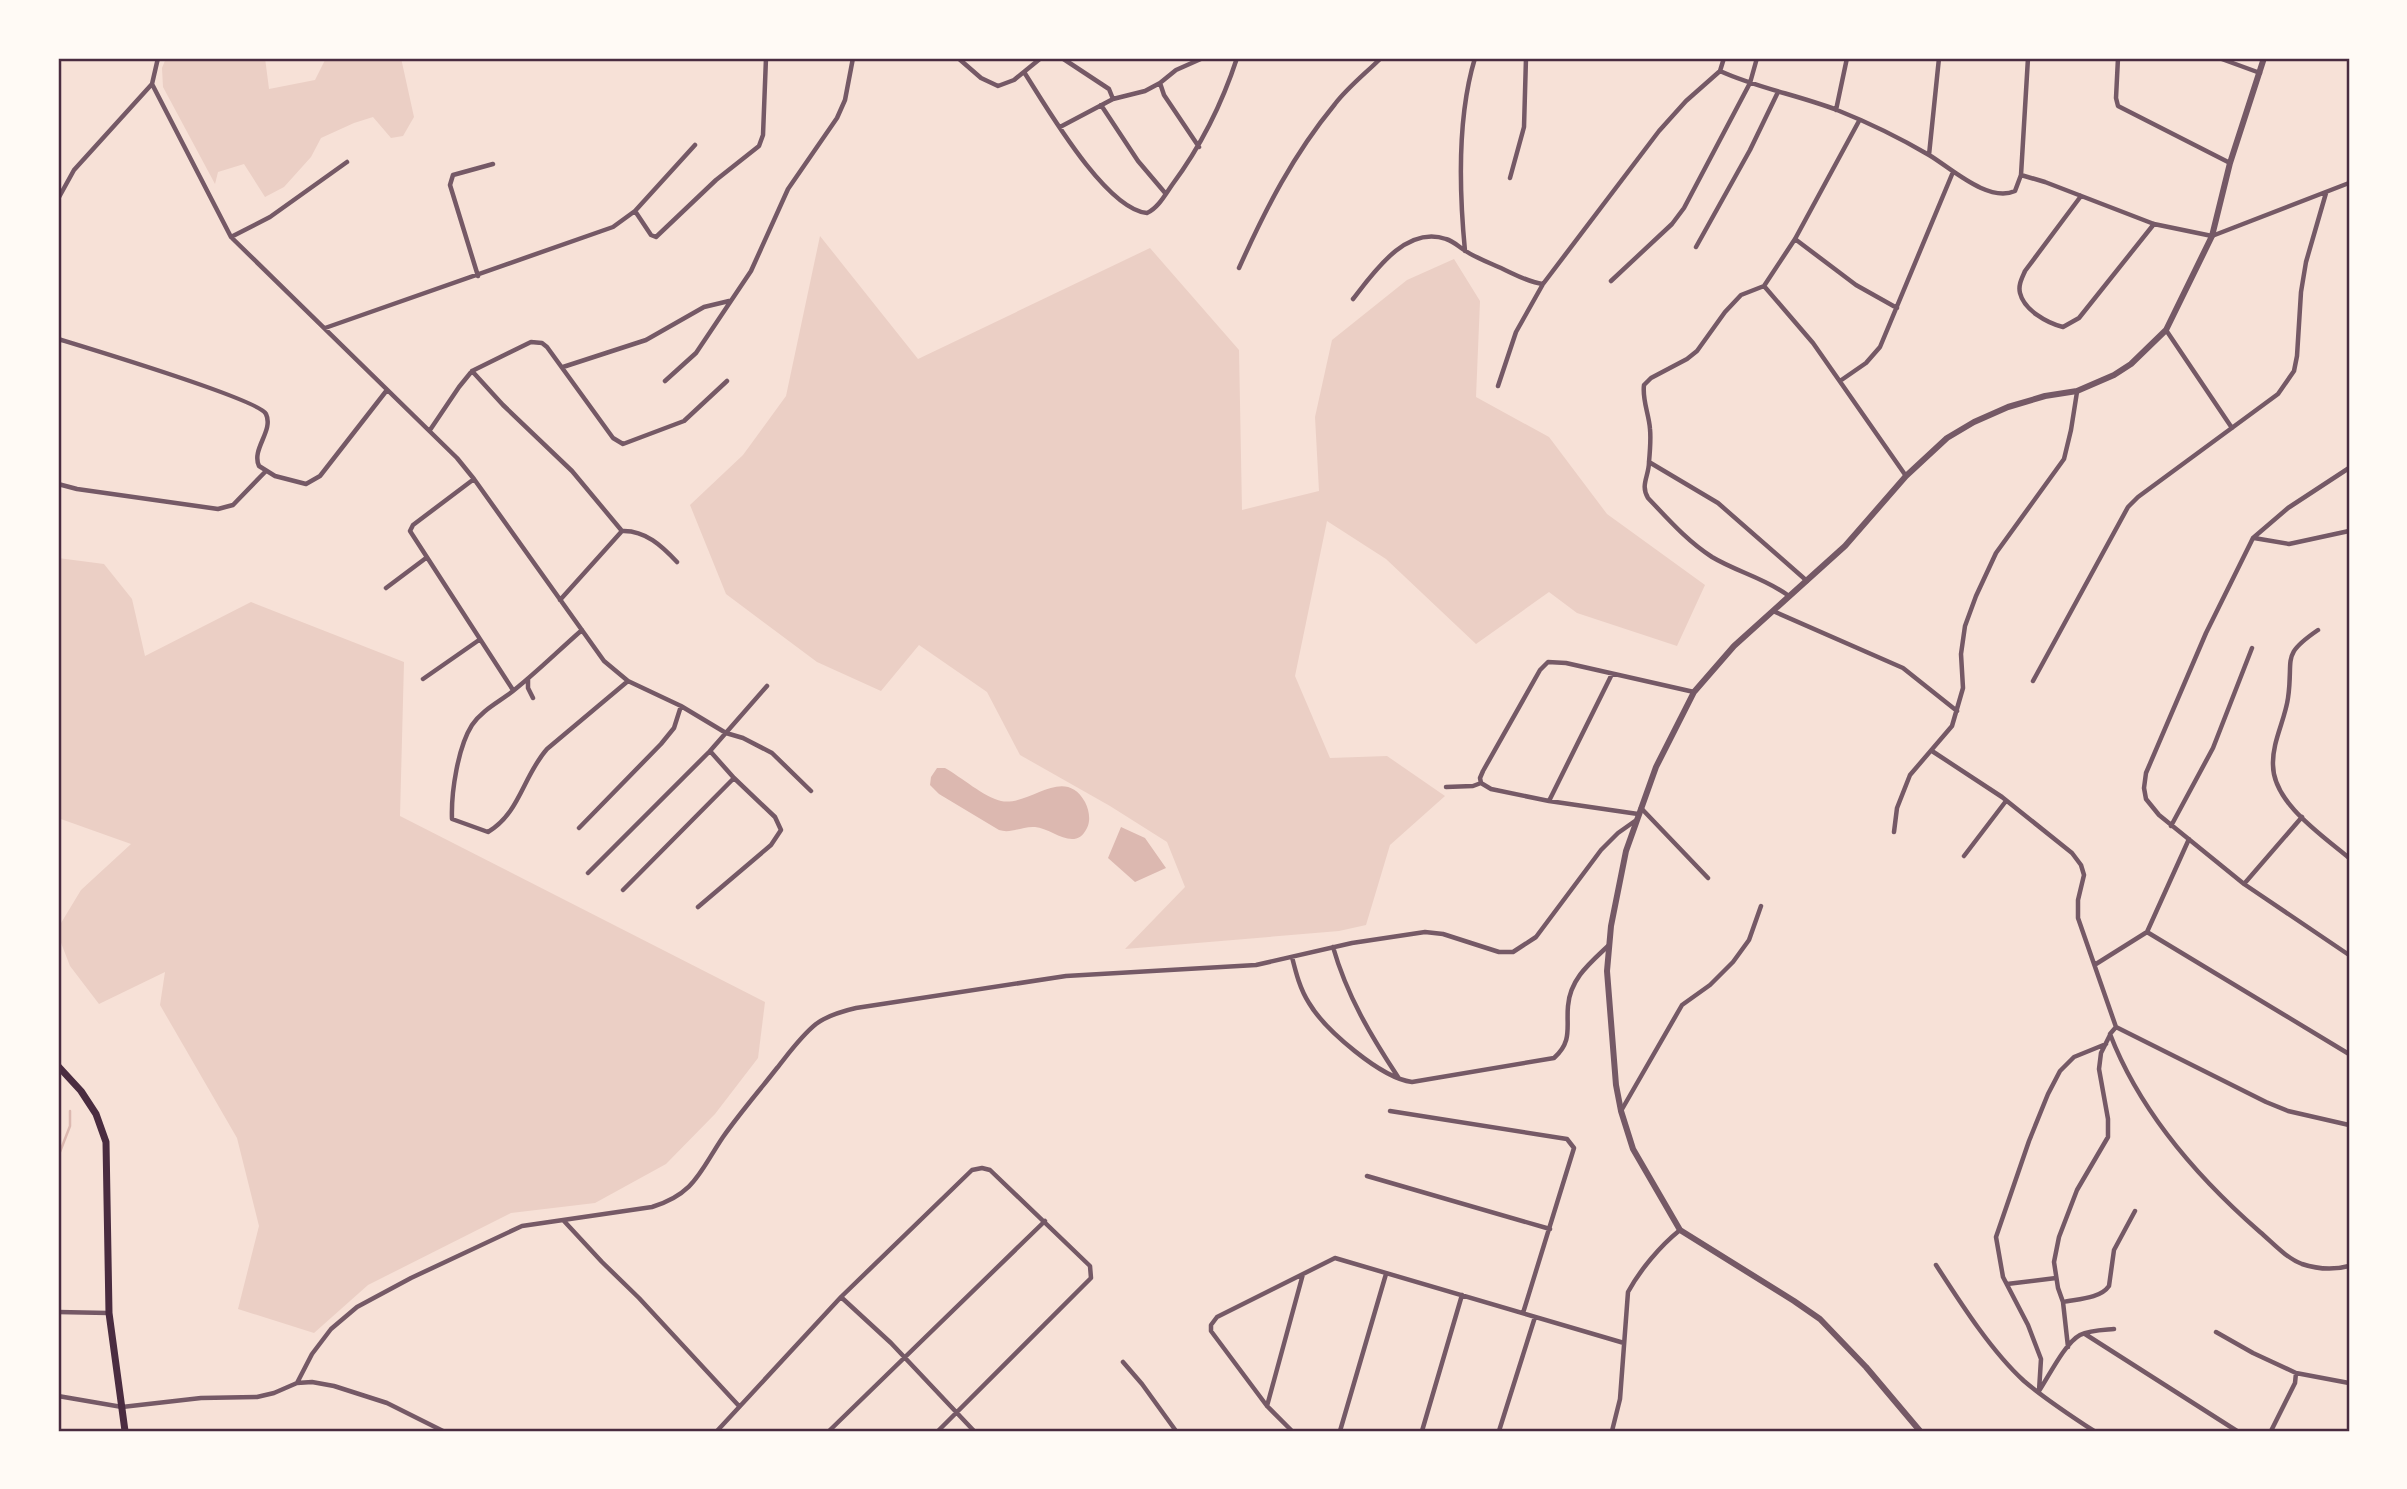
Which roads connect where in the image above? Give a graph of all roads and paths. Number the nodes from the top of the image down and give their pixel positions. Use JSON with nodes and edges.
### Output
{"nodes":[{"id":1,"x":158,"y":58,"type":"edge"},
{"id":2,"x":766,"y":58,"type":"edge"},
{"id":3,"x":853,"y":58,"type":"edge"},
{"id":4,"x":958,"y":58,"type":"edge"},
{"id":5,"x":1041,"y":58,"type":"edge"},
{"id":6,"x":1062,"y":58,"type":"edge"},
{"id":7,"x":1203,"y":58,"type":"edge"},
{"id":8,"x":1237,"y":58,"type":"edge"},
{"id":9,"x":1381,"y":58,"type":"edge"},
{"id":10,"x":1475,"y":58,"type":"edge"},
{"id":11,"x":1526,"y":58,"type":"edge"},
{"id":12,"x":1724,"y":58,"type":"edge"},
{"id":13,"x":1757,"y":58,"type":"edge"},
{"id":14,"x":1847,"y":58,"type":"edge"},
{"id":15,"x":1939,"y":58,"type":"edge"},
{"id":16,"x":2028,"y":58,"type":"edge"},
{"id":17,"x":2118,"y":58,"type":"edge"},
{"id":18,"x":2220,"y":58,"type":"edge"},
{"id":19,"x":2264,"y":58,"type":"edge"},
{"id":20,"x":1720,"y":71,"type":"junction"},
{"id":21,"x":1024,"y":72,"type":"junction"},
{"id":22,"x":2260,"y":73,"type":"junction"},
{"id":23,"x":152,"y":83,"type":"junction"},
{"id":24,"x":1160,"y":83,"type":"junction"},
{"id":25,"x":1751,"y":83,"type":"junction"},
{"id":26,"x":1778,"y":92,"type":"junction"},
{"id":27,"x":1112,"y":99,"type":"junction"},
{"id":28,"x":1101,"y":105,"type":"junction"},
{"id":29,"x":1836,"y":110,"type":"junction"},
{"id":30,"x":1860,"y":121,"type":"junction"},
{"id":31,"x":1060,"y":127,"type":"junction"},
{"id":32,"x":695,"y":145,"type":"dead end"},
{"id":33,"x":1199,"y":147,"type":"junction"},
{"id":34,"x":1929,"y":155,"type":"junction"},
{"id":35,"x":347,"y":162,"type":"dead end"},
{"id":36,"x":2230,"y":163,"type":"junction"},
{"id":37,"x":493,"y":164,"type":"dead end"},
{"id":38,"x":1953,"y":172,"type":"junction"},
{"id":39,"x":2021,"y":176,"type":"junction"},
{"id":40,"x":1510,"y":178,"type":"dead end"},
{"id":41,"x":2349,"y":183,"type":"edge"},
{"id":42,"x":2326,"y":193,"type":"junction"},
{"id":43,"x":1166,"y":194,"type":"junction"},
{"id":44,"x":2081,"y":196,"type":"junction"},
{"id":45,"x":58,"y":199,"type":"edge"},
{"id":46,"x":635,"y":211,"type":"junction"},
{"id":47,"x":2154,"y":224,"type":"junction"},
{"id":48,"x":2212,"y":236,"type":"junction"},
{"id":49,"x":231,"y":237,"type":"junction"},
{"id":50,"x":1794,"y":239,"type":"junction"},
{"id":51,"x":1696,"y":247,"type":"dead end"},
{"id":52,"x":1465,"y":251,"type":"junction"},
{"id":53,"x":1239,"y":268,"type":"dead end"},
{"id":54,"x":478,"y":276,"type":"junction"},
{"id":55,"x":1611,"y":281,"type":"dead end"},
{"id":56,"x":1543,"y":284,"type":"junction"},
{"id":57,"x":1764,"y":286,"type":"junction"},
{"id":58,"x":1353,"y":299,"type":"dead end"},
{"id":59,"x":730,"y":301,"type":"junction"},
{"id":60,"x":1897,"y":308,"type":"junction"},
{"id":61,"x":325,"y":328,"type":"junction"},
{"id":62,"x":2166,"y":330,"type":"junction"},
{"id":63,"x":58,"y":339,"type":"edge"},
{"id":64,"x":563,"y":367,"type":"junction"},
{"id":65,"x":472,"y":372,"type":"junction"},
{"id":66,"x":665,"y":381,"type":"dead end"},
{"id":67,"x":727,"y":381,"type":"dead end"},
{"id":68,"x":1840,"y":381,"type":"junction"},
{"id":69,"x":1498,"y":386,"type":"dead end"},
{"id":70,"x":387,"y":390,"type":"junction"},
{"id":71,"x":2077,"y":391,"type":"junction"},
{"id":72,"x":2232,"y":428,"type":"junction"},
{"id":73,"x":430,"y":430,"type":"junction"},
{"id":74,"x":1649,"y":462,"type":"junction"},
{"id":75,"x":2349,"y":468,"type":"edge"},
{"id":76,"x":265,"y":472,"type":"junction"},
{"id":77,"x":1906,"y":476,"type":"junction"},
{"id":78,"x":474,"y":479,"type":"junction"},
{"id":79,"x":58,"y":484,"type":"edge"},
{"id":80,"x":622,"y":531,"type":"junction"},
{"id":81,"x":2349,"y":531,"type":"edge"},
{"id":82,"x":2253,"y":538,"type":"junction"},
{"id":83,"x":426,"y":558,"type":"junction"},
{"id":84,"x":677,"y":562,"type":"dead end"},
{"id":85,"x":1808,"y":581,"type":"junction"},
{"id":86,"x":386,"y":588,"type":"dead end"},
{"id":87,"x":1790,"y":597,"type":"junction"},
{"id":88,"x":560,"y":600,"type":"junction"},
{"id":89,"x":1772,"y":611,"type":"junction"},
{"id":90,"x":582,"y":630,"type":"junction"},
{"id":91,"x":2318,"y":630,"type":"dead end"},
{"id":92,"x":479,"y":640,"type":"junction"},
{"id":93,"x":2252,"y":648,"type":"dead end"},
{"id":94,"x":1612,"y":674,"type":"junction"},
{"id":95,"x":528,"y":678,"type":"junction"},
{"id":96,"x":423,"y":679,"type":"dead end"},
{"id":97,"x":628,"y":681,"type":"junction"},
{"id":98,"x":2033,"y":681,"type":"dead end"},
{"id":99,"x":767,"y":686,"type":"dead end"},
{"id":100,"x":513,"y":690,"type":"junction"},
{"id":101,"x":1694,"y":692,"type":"junction"},
{"id":102,"x":533,"y":698,"type":"dead end"},
{"id":103,"x":681,"y":706,"type":"junction"},
{"id":104,"x":1957,"y":711,"type":"junction"},
{"id":105,"x":726,"y":733,"type":"junction"},
{"id":106,"x":710,"y":751,"type":"junction"},
{"id":107,"x":1932,"y":751,"type":"junction"},
{"id":108,"x":734,"y":778,"type":"junction"},
{"id":109,"x":1481,"y":783,"type":"junction"},
{"id":110,"x":1446,"y":787,"type":"dead end"},
{"id":111,"x":811,"y":791,"type":"dead end"},
{"id":112,"x":1549,"y":801,"type":"junction"},
{"id":113,"x":2006,"y":801,"type":"junction"},
{"id":114,"x":1638,"y":814,"type":"junction"},
{"id":115,"x":2302,"y":817,"type":"junction"},
{"id":116,"x":2171,"y":826,"type":"junction"},
{"id":117,"x":579,"y":828,"type":"dead end"},
{"id":118,"x":1894,"y":832,"type":"dead end"},
{"id":119,"x":2189,"y":839,"type":"junction"},
{"id":120,"x":1964,"y":856,"type":"dead end"},
{"id":121,"x":2349,"y":858,"type":"edge"},
{"id":122,"x":588,"y":873,"type":"dead end"},
{"id":123,"x":1708,"y":878,"type":"dead end"},
{"id":124,"x":2244,"y":884,"type":"junction"},
{"id":125,"x":623,"y":890,"type":"dead end"},
{"id":126,"x":1761,"y":906,"type":"dead end"},
{"id":127,"x":698,"y":907,"type":"dead end"},
{"id":128,"x":2147,"y":933,"type":"junction"},
{"id":129,"x":1608,"y":946,"type":"junction"},
{"id":130,"x":1333,"y":947,"type":"junction"},
{"id":131,"x":2349,"y":955,"type":"edge"},
{"id":132,"x":1292,"y":957,"type":"junction"},
{"id":133,"x":2096,"y":964,"type":"junction"},
{"id":134,"x":2116,"y":1027,"type":"junction"},
{"id":135,"x":2110,"y":1034,"type":"junction"},
{"id":136,"x":2106,"y":1044,"type":"junction"},
{"id":137,"x":2349,"y":1054,"type":"edge"},
{"id":138,"x":58,"y":1066,"type":"edge"},
{"id":139,"x":1400,"y":1080,"type":"junction"},
{"id":140,"x":1390,"y":1111,"type":"dead end"},
{"id":141,"x":1620,"y":1111,"type":"junction"},
{"id":142,"x":2349,"y":1125,"type":"edge"},
{"id":143,"x":1367,"y":1176,"type":"dead end"},
{"id":144,"x":2135,"y":1211,"type":"dead end"},
{"id":145,"x":563,"y":1220,"type":"junction"},
{"id":146,"x":1045,"y":1221,"type":"junction"},
{"id":147,"x":1550,"y":1229,"type":"junction"},
{"id":148,"x":1680,"y":1230,"type":"junction"},
{"id":149,"x":1936,"y":1265,"type":"dead end"},
{"id":150,"x":2349,"y":1266,"type":"edge"},
{"id":151,"x":1303,"y":1273,"type":"junction"},
{"id":152,"x":1386,"y":1274,"type":"junction"},
{"id":153,"x":2056,"y":1278,"type":"junction"},
{"id":154,"x":2007,"y":1284,"type":"junction"},
{"id":155,"x":1462,"y":1296,"type":"junction"},
{"id":156,"x":841,"y":1297,"type":"junction"},
{"id":157,"x":2063,"y":1302,"type":"junction"},
{"id":158,"x":58,"y":1312,"type":"edge"},
{"id":159,"x":109,"y":1313,"type":"junction"},
{"id":160,"x":1522,"y":1313,"type":"junction"},
{"id":161,"x":1535,"y":1317,"type":"junction"},
{"id":162,"x":2114,"y":1329,"type":"dead end"},
{"id":163,"x":2216,"y":1332,"type":"dead end"},
{"id":164,"x":2085,"y":1334,"type":"junction"},
{"id":165,"x":1624,"y":1343,"type":"junction"},
{"id":166,"x":2068,"y":1347,"type":"junction"},
{"id":167,"x":904,"y":1357,"type":"junction"},
{"id":168,"x":1123,"y":1362,"type":"dead end"},
{"id":169,"x":2297,"y":1373,"type":"junction"},
{"id":170,"x":297,"y":1383,"type":"junction"},
{"id":171,"x":2349,"y":1383,"type":"edge"},
{"id":172,"x":2039,"y":1391,"type":"junction"},
{"id":173,"x":58,"y":1396,"type":"edge"},
{"id":174,"x":739,"y":1406,"type":"junction"},
{"id":175,"x":1267,"y":1406,"type":"junction"},
{"id":176,"x":122,"y":1407,"type":"junction"},
{"id":177,"x":956,"y":1413,"type":"junction"},
{"id":178,"x":125,"y":1429,"type":"edge"},
{"id":179,"x":443,"y":1431,"type":"edge"},
{"id":180,"x":718,"y":1431,"type":"edge"},
{"id":181,"x":829,"y":1431,"type":"edge"},
{"id":182,"x":938,"y":1431,"type":"edge"},
{"id":183,"x":974,"y":1431,"type":"edge"},
{"id":184,"x":1176,"y":1431,"type":"edge"},
{"id":185,"x":1292,"y":1431,"type":"edge"},
{"id":186,"x":1340,"y":1431,"type":"edge"},
{"id":187,"x":1422,"y":1431,"type":"edge"},
{"id":188,"x":1499,"y":1431,"type":"edge"},
{"id":189,"x":1612,"y":1431,"type":"edge"},
{"id":190,"x":1920,"y":1431,"type":"edge"},
{"id":191,"x":2092,"y":1431,"type":"edge"},
{"id":192,"x":2237,"y":1431,"type":"edge"},
{"id":193,"x":2271,"y":1431,"type":"edge"}],
"edges":[{"from":1,"to":23,"type":"street"},
{"from":2,"to":46,"type":"street"},
{"from":3,"to":59,"type":"street"},
{"from":4,"to":21,"type":"street"},
{"from":5,"to":21,"type":"street"},
{"from":6,"to":27,"type":"street"},
{"from":7,"to":24,"type":"street"},
{"from":8,"to":33,"type":"street"},
{"from":9,"to":53,"type":"street"},
{"from":10,"to":52,"type":"street"},
{"from":11,"to":40,"type":"street"},
{"from":12,"to":20,"type":"street"},
{"from":13,"to":25,"type":"street"},
{"from":14,"to":29,"type":"street"},
{"from":15,"to":34,"type":"street"},
{"from":16,"to":39,"type":"street"},
{"from":17,"to":36,"type":"street"},
{"from":18,"to":22,"type":"street"},
{"from":19,"to":22,"type":"street"},
{"from":20,"to":25,"type":"street"},
{"from":20,"to":56,"type":"street"},
{"from":21,"to":31,"type":"street"},
{"from":22,"to":36,"type":"street"},
{"from":23,"to":45,"type":"street"},
{"from":23,"to":49,"type":"street"},
{"from":24,"to":27,"type":"street"},
{"from":24,"to":33,"type":"street"},
{"from":25,"to":26,"type":"street"},
{"from":25,"to":55,"type":"street"},
{"from":26,"to":29,"type":"street"},
{"from":26,"to":51,"type":"street"},
{"from":27,"to":28,"type":"street"},
{"from":28,"to":31,"type":"street"},
{"from":28,"to":43,"type":"street"},
{"from":29,"to":30,"type":"street"},
{"from":30,"to":34,"type":"street"},
{"from":30,"to":50,"type":"street"},
{"from":31,"to":43,"type":"street"},
{"from":32,"to":46,"type":"street"},
{"from":33,"to":43,"type":"street"},
{"from":34,"to":38,"type":"street"},
{"from":35,"to":49,"type":"street"},
{"from":36,"to":48,"type":"street"},
{"from":37,"to":54,"type":"street"},
{"from":38,"to":39,"type":"street"},
{"from":38,"to":60,"type":"street"},
{"from":39,"to":44,"type":"street"},
{"from":41,"to":42,"type":"street"},
{"from":42,"to":48,"type":"street"},
{"from":42,"to":72,"type":"street"},
{"from":44,"to":47,"type":"street"},
{"from":44,"to":47,"type":"street"},
{"from":46,"to":54,"type":"street"},
{"from":47,"to":48,"type":"street"},
{"from":48,"to":62,"type":"street"},
{"from":49,"to":61,"type":"street"},
{"from":50,"to":57,"type":"street"},
{"from":50,"to":60,"type":"street"},
{"from":52,"to":56,"type":"street"},
{"from":52,"to":58,"type":"street"},
{"from":54,"to":61,"type":"street"},
{"from":56,"to":69,"type":"street"},
{"from":57,"to":68,"type":"street"},
{"from":57,"to":74,"type":"street"},
{"from":59,"to":64,"type":"street"},
{"from":59,"to":66,"type":"street"},
{"from":60,"to":68,"type":"street"},
{"from":61,"to":70,"type":"street"},
{"from":62,"to":71,"type":"street"},
{"from":62,"to":72,"type":"street"},
{"from":63,"to":76,"type":"street"},
{"from":64,"to":65,"type":"street"},
{"from":64,"to":67,"type":"street"},
{"from":65,"to":73,"type":"street"},
{"from":65,"to":80,"type":"street"},
{"from":68,"to":77,"type":"street"},
{"from":70,"to":73,"type":"street"},
{"from":70,"to":76,"type":"street"},
{"from":71,"to":77,"type":"street"},
{"from":71,"to":104,"type":"street"},
{"from":72,"to":98,"type":"street"},
{"from":73,"to":78,"type":"street"},
{"from":74,"to":85,"type":"street"},
{"from":74,"to":87,"type":"street"},
{"from":75,"to":82,"type":"street"},
{"from":76,"to":79,"type":"street"},
{"from":77,"to":85,"type":"street"},
{"from":78,"to":83,"type":"street"},
{"from":78,"to":88,"type":"street"},
{"from":80,"to":84,"type":"street"},
{"from":80,"to":88,"type":"street"},
{"from":81,"to":82,"type":"street"},
{"from":82,"to":116,"type":"street"},
{"from":83,"to":86,"type":"street"},
{"from":83,"to":92,"type":"street"},
{"from":85,"to":87,"type":"street"},
{"from":87,"to":89,"type":"street"},
{"from":88,"to":90,"type":"street"},
{"from":89,"to":101,"type":"street"},
{"from":89,"to":104,"type":"street"},
{"from":90,"to":95,"type":"street"},
{"from":90,"to":97,"type":"street"},
{"from":91,"to":115,"type":"street"},
{"from":92,"to":96,"type":"street"},
{"from":92,"to":100,"type":"street"},
{"from":93,"to":116,"type":"street"},
{"from":94,"to":101,"type":"street"},
{"from":94,"to":109,"type":"street"},
{"from":94,"to":112,"type":"street"},
{"from":95,"to":100,"type":"street"},
{"from":95,"to":102,"type":"street"},
{"from":97,"to":100,"type":"street"},
{"from":97,"to":103,"type":"street"},
{"from":99,"to":105,"type":"street"},
{"from":101,"to":114,"type":"street"},
{"from":103,"to":105,"type":"street"},
{"from":103,"to":117,"type":"street"},
{"from":104,"to":107,"type":"street"},
{"from":105,"to":106,"type":"street"},
{"from":105,"to":111,"type":"street"},
{"from":106,"to":108,"type":"street"},
{"from":106,"to":122,"type":"street"},
{"from":107,"to":113,"type":"street"},
{"from":107,"to":118,"type":"street"},
{"from":108,"to":125,"type":"street"},
{"from":108,"to":127,"type":"street"},
{"from":109,"to":110,"type":"street"},
{"from":109,"to":112,"type":"street"},
{"from":112,"to":114,"type":"street"},
{"from":113,"to":120,"type":"street"},
{"from":113,"to":133,"type":"street"},
{"from":114,"to":123,"type":"street"},
{"from":114,"to":129,"type":"street"},
{"from":114,"to":130,"type":"street"},
{"from":115,"to":121,"type":"street"},
{"from":115,"to":124,"type":"street"},
{"from":116,"to":119,"type":"street"},
{"from":119,"to":124,"type":"street"},
{"from":119,"to":128,"type":"street"},
{"from":124,"to":131,"type":"street"},
{"from":126,"to":141,"type":"street"},
{"from":128,"to":133,"type":"street"},
{"from":128,"to":137,"type":"street"},
{"from":129,"to":139,"type":"street"},
{"from":129,"to":141,"type":"street"},
{"from":130,"to":132,"type":"street"},
{"from":130,"to":139,"type":"street"},
{"from":132,"to":139,"type":"street"},
{"from":132,"to":145,"type":"street"},
{"from":133,"to":134,"type":"street"},
{"from":134,"to":135,"type":"street"},
{"from":134,"to":142,"type":"street"},
{"from":135,"to":136,"type":"street"},
{"from":135,"to":150,"type":"street"},
{"from":136,"to":153,"type":"street"},
{"from":136,"to":154,"type":"street"},
{"from":138,"to":159,"type":"main road"},
{"from":140,"to":147,"type":"street"},
{"from":141,"to":148,"type":"street"},
{"from":143,"to":147,"type":"street"},
{"from":144,"to":157,"type":"street"},
{"from":145,"to":170,"type":"street"},
{"from":145,"to":174,"type":"street"},
{"from":146,"to":156,"type":"street"},
{"from":146,"to":167,"type":"street"},
{"from":146,"to":177,"type":"street"},
{"from":147,"to":160,"type":"street"},
{"from":148,"to":165,"type":"street"},
{"from":148,"to":190,"type":"street"},
{"from":149,"to":172,"type":"street"},
{"from":151,"to":152,"type":"street"},
{"from":151,"to":175,"type":"street"},
{"from":151,"to":175,"type":"street"},
{"from":152,"to":155,"type":"street"},
{"from":152,"to":186,"type":"street"},
{"from":153,"to":154,"type":"street"},
{"from":153,"to":157,"type":"street"},
{"from":154,"to":172,"type":"street"},
{"from":155,"to":160,"type":"street"},
{"from":155,"to":187,"type":"street"},
{"from":156,"to":167,"type":"street"},
{"from":156,"to":174,"type":"street"},
{"from":157,"to":166,"type":"street"},
{"from":158,"to":159,"type":"street"},
{"from":159,"to":176,"type":"main road"},
{"from":160,"to":161,"type":"street"},
{"from":161,"to":165,"type":"street"},
{"from":161,"to":188,"type":"street"},
{"from":162,"to":164,"type":"street"},
{"from":163,"to":169,"type":"street"},
{"from":164,"to":166,"type":"street"},
{"from":164,"to":192,"type":"street"},
{"from":165,"to":189,"type":"street"},
{"from":166,"to":172,"type":"street"},
{"from":167,"to":177,"type":"street"},
{"from":167,"to":181,"type":"street"},
{"from":168,"to":184,"type":"street"},
{"from":169,"to":171,"type":"street"},
{"from":169,"to":193,"type":"street"},
{"from":170,"to":176,"type":"street"},
{"from":170,"to":179,"type":"street"},
{"from":172,"to":191,"type":"street"},
{"from":173,"to":176,"type":"street"},
{"from":174,"to":180,"type":"street"},
{"from":175,"to":185,"type":"street"},
{"from":176,"to":178,"type":"main road"},
{"from":177,"to":182,"type":"street"},
{"from":177,"to":183,"type":"street"}]}
